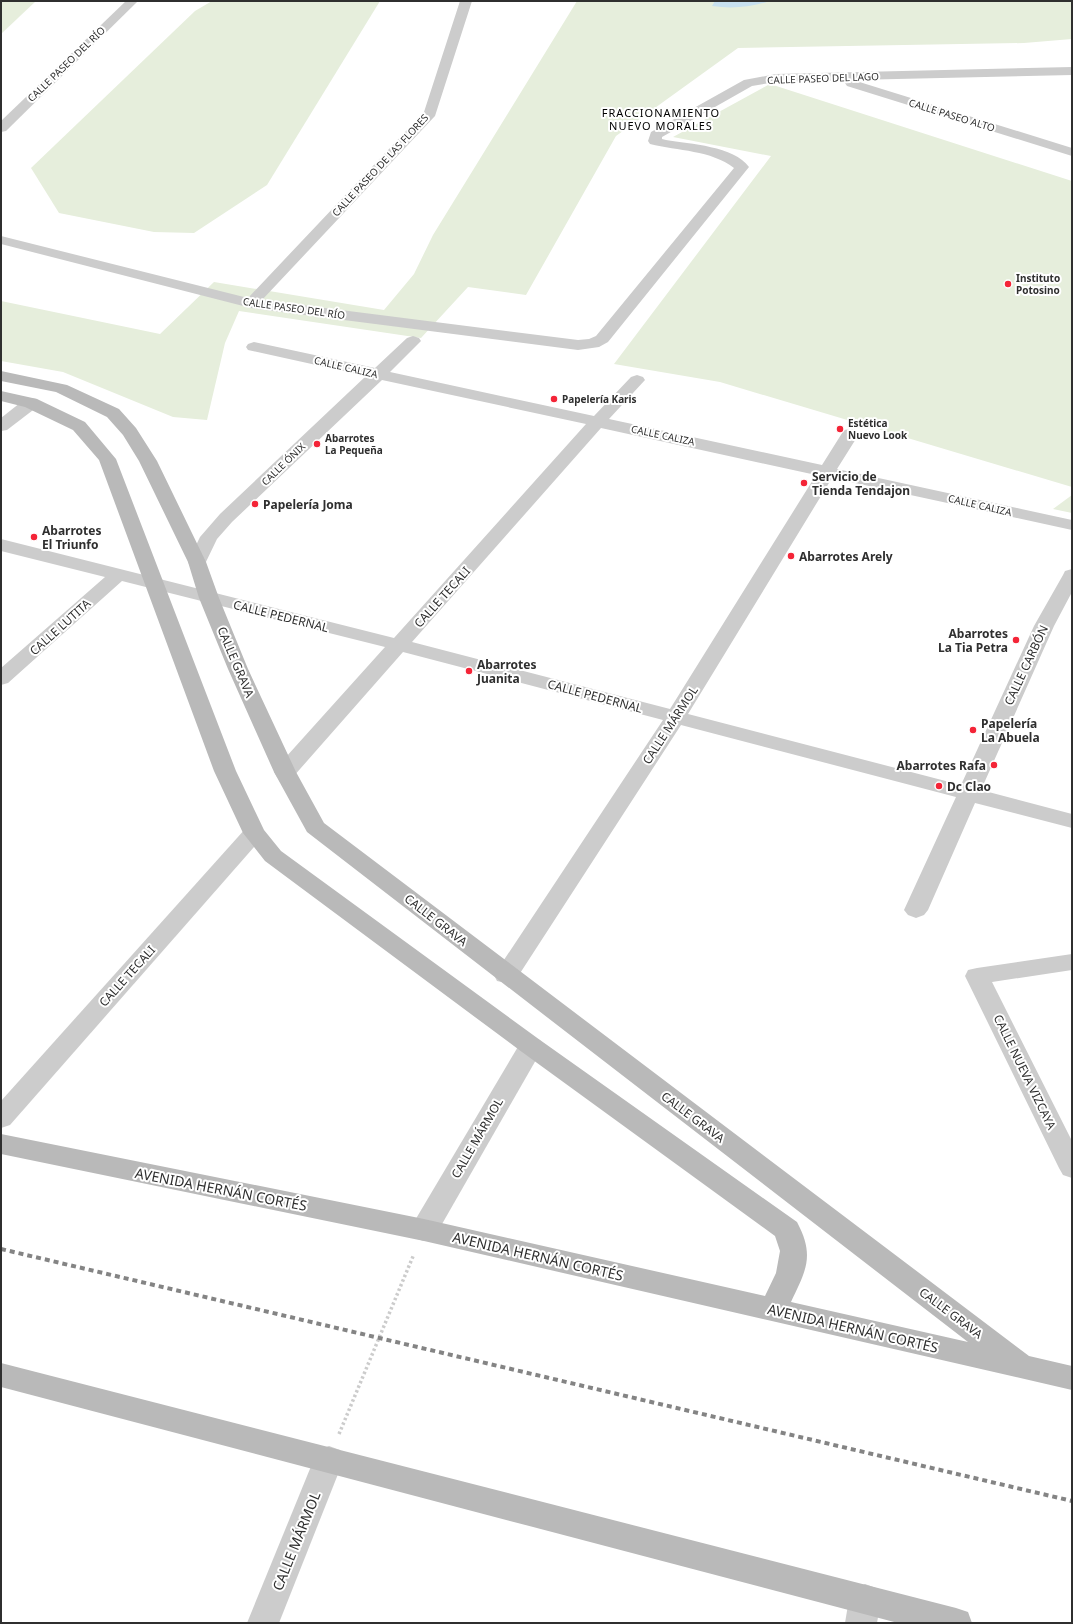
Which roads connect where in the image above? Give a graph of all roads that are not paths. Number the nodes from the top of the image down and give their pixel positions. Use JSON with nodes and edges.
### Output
{"nodes":[{"id":1,"x":132,"y":1,"type":"edge"},
{"id":2,"x":466,"y":1,"type":"edge"},
{"id":3,"x":1072,"y":71,"type":"edge"},
{"id":4,"x":833,"y":77,"type":"junction"},
{"id":5,"x":1,"y":128,"type":"edge"},
{"id":6,"x":1072,"y":152,"type":"edge"},
{"id":7,"x":1,"y":240,"type":"edge"},
{"id":8,"x":251,"y":303,"type":"junction"},
{"id":9,"x":413,"y":341,"type":"dead end"},
{"id":10,"x":593,"y":344,"type":"joint"},
{"id":11,"x":254,"y":347,"type":"dead end"},
{"id":12,"x":377,"y":374,"type":"junction"},
{"id":13,"x":1,"y":376,"type":"edge"},
{"id":14,"x":637,"y":380,"type":"dead end"},
{"id":15,"x":1,"y":396,"type":"edge"},
{"id":16,"x":31,"y":403,"type":"junction"},
{"id":17,"x":598,"y":421,"type":"junction"},
{"id":18,"x":1,"y":426,"type":"edge"},
{"id":19,"x":850,"y":434,"type":"dead end"},
{"id":20,"x":828,"y":471,"type":"junction"},
{"id":21,"x":1072,"y":525,"type":"edge"},
{"id":22,"x":1,"y":545,"type":"edge"},
{"id":23,"x":196,"y":562,"type":"junction"},
{"id":24,"x":118,"y":574,"type":"junction"},
{"id":25,"x":1072,"y":575,"type":"edge"},
{"id":26,"x":153,"y":584,"type":"junction"},
{"id":27,"x":209,"y":598,"type":"junction"},
{"id":28,"x":400,"y":645,"type":"junction"},
{"id":29,"x":1,"y":679,"type":"edge"},
{"id":30,"x":676,"y":717,"type":"junction"},
{"id":31,"x":285,"y":772,"type":"junction"},
{"id":32,"x":968,"y":794,"type":"junction"},
{"id":33,"x":1072,"y":821,"type":"edge"},
{"id":34,"x":254,"y":833,"type":"junction"},
{"id":35,"x":916,"y":910,"type":"dead end"},
{"id":36,"x":1072,"y":962,"type":"edge"},
{"id":37,"x":506,"y":975,"type":"junction"},
{"id":38,"x":531,"y":1046,"type":"junction"},
{"id":39,"x":1,"y":1118,"type":"edge"},
{"id":40,"x":1,"y":1144,"type":"edge"},
{"id":41,"x":1072,"y":1168,"type":"edge"},
{"id":42,"x":424,"y":1230,"type":"junction"},
{"id":43,"x":773,"y":1311,"type":"junction"},
{"id":44,"x":1019,"y":1365,"type":"junction"},
{"id":45,"x":1,"y":1375,"type":"edge"},
{"id":46,"x":1072,"y":1378,"type":"edge"},
{"id":47,"x":329,"y":1459,"type":"junction"},
{"id":48,"x":863,"y":1611,"type":"edge"},
{"id":49,"x":264,"y":1623,"type":"edge"},
{"id":50,"x":956,"y":1623,"type":"edge"}],
"edges":[{"from":1,"to":5,"type":"street","name":"CALLE PASEO DEL RÍO"},
{"from":2,"to":8,"type":"street","name":"CALLE PASEO DE LAS FLORES"},
{"from":3,"to":4,"type":"street","name":"CALLE PASEO DEL LAGO"},
{"from":4,"to":6,"type":"street","name":"CALLE PASEO ALTO"},
{"from":4,"to":10,"type":"street","name":"CALLE PASEO DEL LAGO"},
{"from":7,"to":8,"type":"street","name":"CALLE PASEO DEL RÍO"},
{"from":8,"to":10,"type":"street","name":"CALLE PASEO DEL RÍO"},
{"from":9,"to":12,"type":"street","name":"CALLE ÓNIX"},
{"from":11,"to":12,"type":"street","name":"CALLE CALIZA"},
{"from":12,"to":17,"type":"street","name":"CALLE CALIZA"},
{"from":12,"to":23,"type":"street","name":"CALLE ÓNIX"},
{"from":13,"to":23,"type":"main road","name":"CALLE GRAVA"},
{"from":14,"to":17,"type":"street","name":"CALLE TECALI"},
{"from":15,"to":16,"type":"main road"},
{"from":16,"to":18,"type":"street"},
{"from":16,"to":26,"type":"main road"},
{"from":17,"to":20,"type":"street","name":"CALLE CALIZA"},
{"from":17,"to":28,"type":"street","name":"CALLE TECALI"},
{"from":19,"to":20,"type":"street","name":"CALLE MÁRMOL"},
{"from":20,"to":21,"type":"street","name":"CALLE CALIZA"},
{"from":20,"to":30,"type":"street","name":"CALLE MÁRMOL"},
{"from":22,"to":24,"type":"street","name":"CALLE PEDERNAL"},
{"from":23,"to":27,"type":"main road","name":"CALLE GRAVA"},
{"from":24,"to":26,"type":"street","name":"CALLE PEDERNAL"},
{"from":24,"to":29,"type":"street","name":"CALLE LUTITA"},
{"from":25,"to":32,"type":"street","name":"CALLE CARBÓN"},
{"from":26,"to":27,"type":"street","name":"CALLE PEDERNAL"},
{"from":26,"to":34,"type":"main road"},
{"from":27,"to":28,"type":"street","name":"CALLE PEDERNAL"},
{"from":27,"to":31,"type":"main road","name":"CALLE GRAVA"},
{"from":28,"to":30,"type":"street","name":"CALLE PEDERNAL"},
{"from":28,"to":31,"type":"street","name":"CALLE TECALI"},
{"from":30,"to":32,"type":"street","name":"CALLE PEDERNAL"},
{"from":30,"to":37,"type":"street","name":"CALLE MÁRMOL"},
{"from":31,"to":37,"type":"main road","name":"CALLE GRAVA"},
{"from":32,"to":33,"type":"street","name":"CALLE PEDERNAL"},
{"from":32,"to":35,"type":"street","name":"CALLE CARBÓN"},
{"from":34,"to":38,"type":"main road"},
{"from":34,"to":39,"type":"street","name":"CALLE TECALI"},
{"from":36,"to":41,"type":"street","name":"CALLE NUEVA VIZCAYA"},
{"from":37,"to":44,"type":"main road","name":"CALLE GRAVA"},
{"from":38,"to":42,"type":"street","name":"CALLE MÁRMOL"},
{"from":38,"to":43,"type":"main road"},
{"from":40,"to":42,"type":"main road","name":"AVENIDA HERNÁN CORTÉS"},
{"from":42,"to":43,"type":"main road","name":"AVENIDA HERNÁN CORTÉS"},
{"from":43,"to":44,"type":"main road","name":"AVENIDA HERNÁN CORTÉS"},
{"from":44,"to":46,"type":"main road","name":"AVENIDA HERNÁN CORTÉS"},
{"from":45,"to":47,"type":"main road"},
{"from":47,"to":48,"type":"main road"},
{"from":47,"to":49,"type":"street","name":"CALLE MÁRMOL"},
{"from":48,"to":50,"type":"main road"}]}
